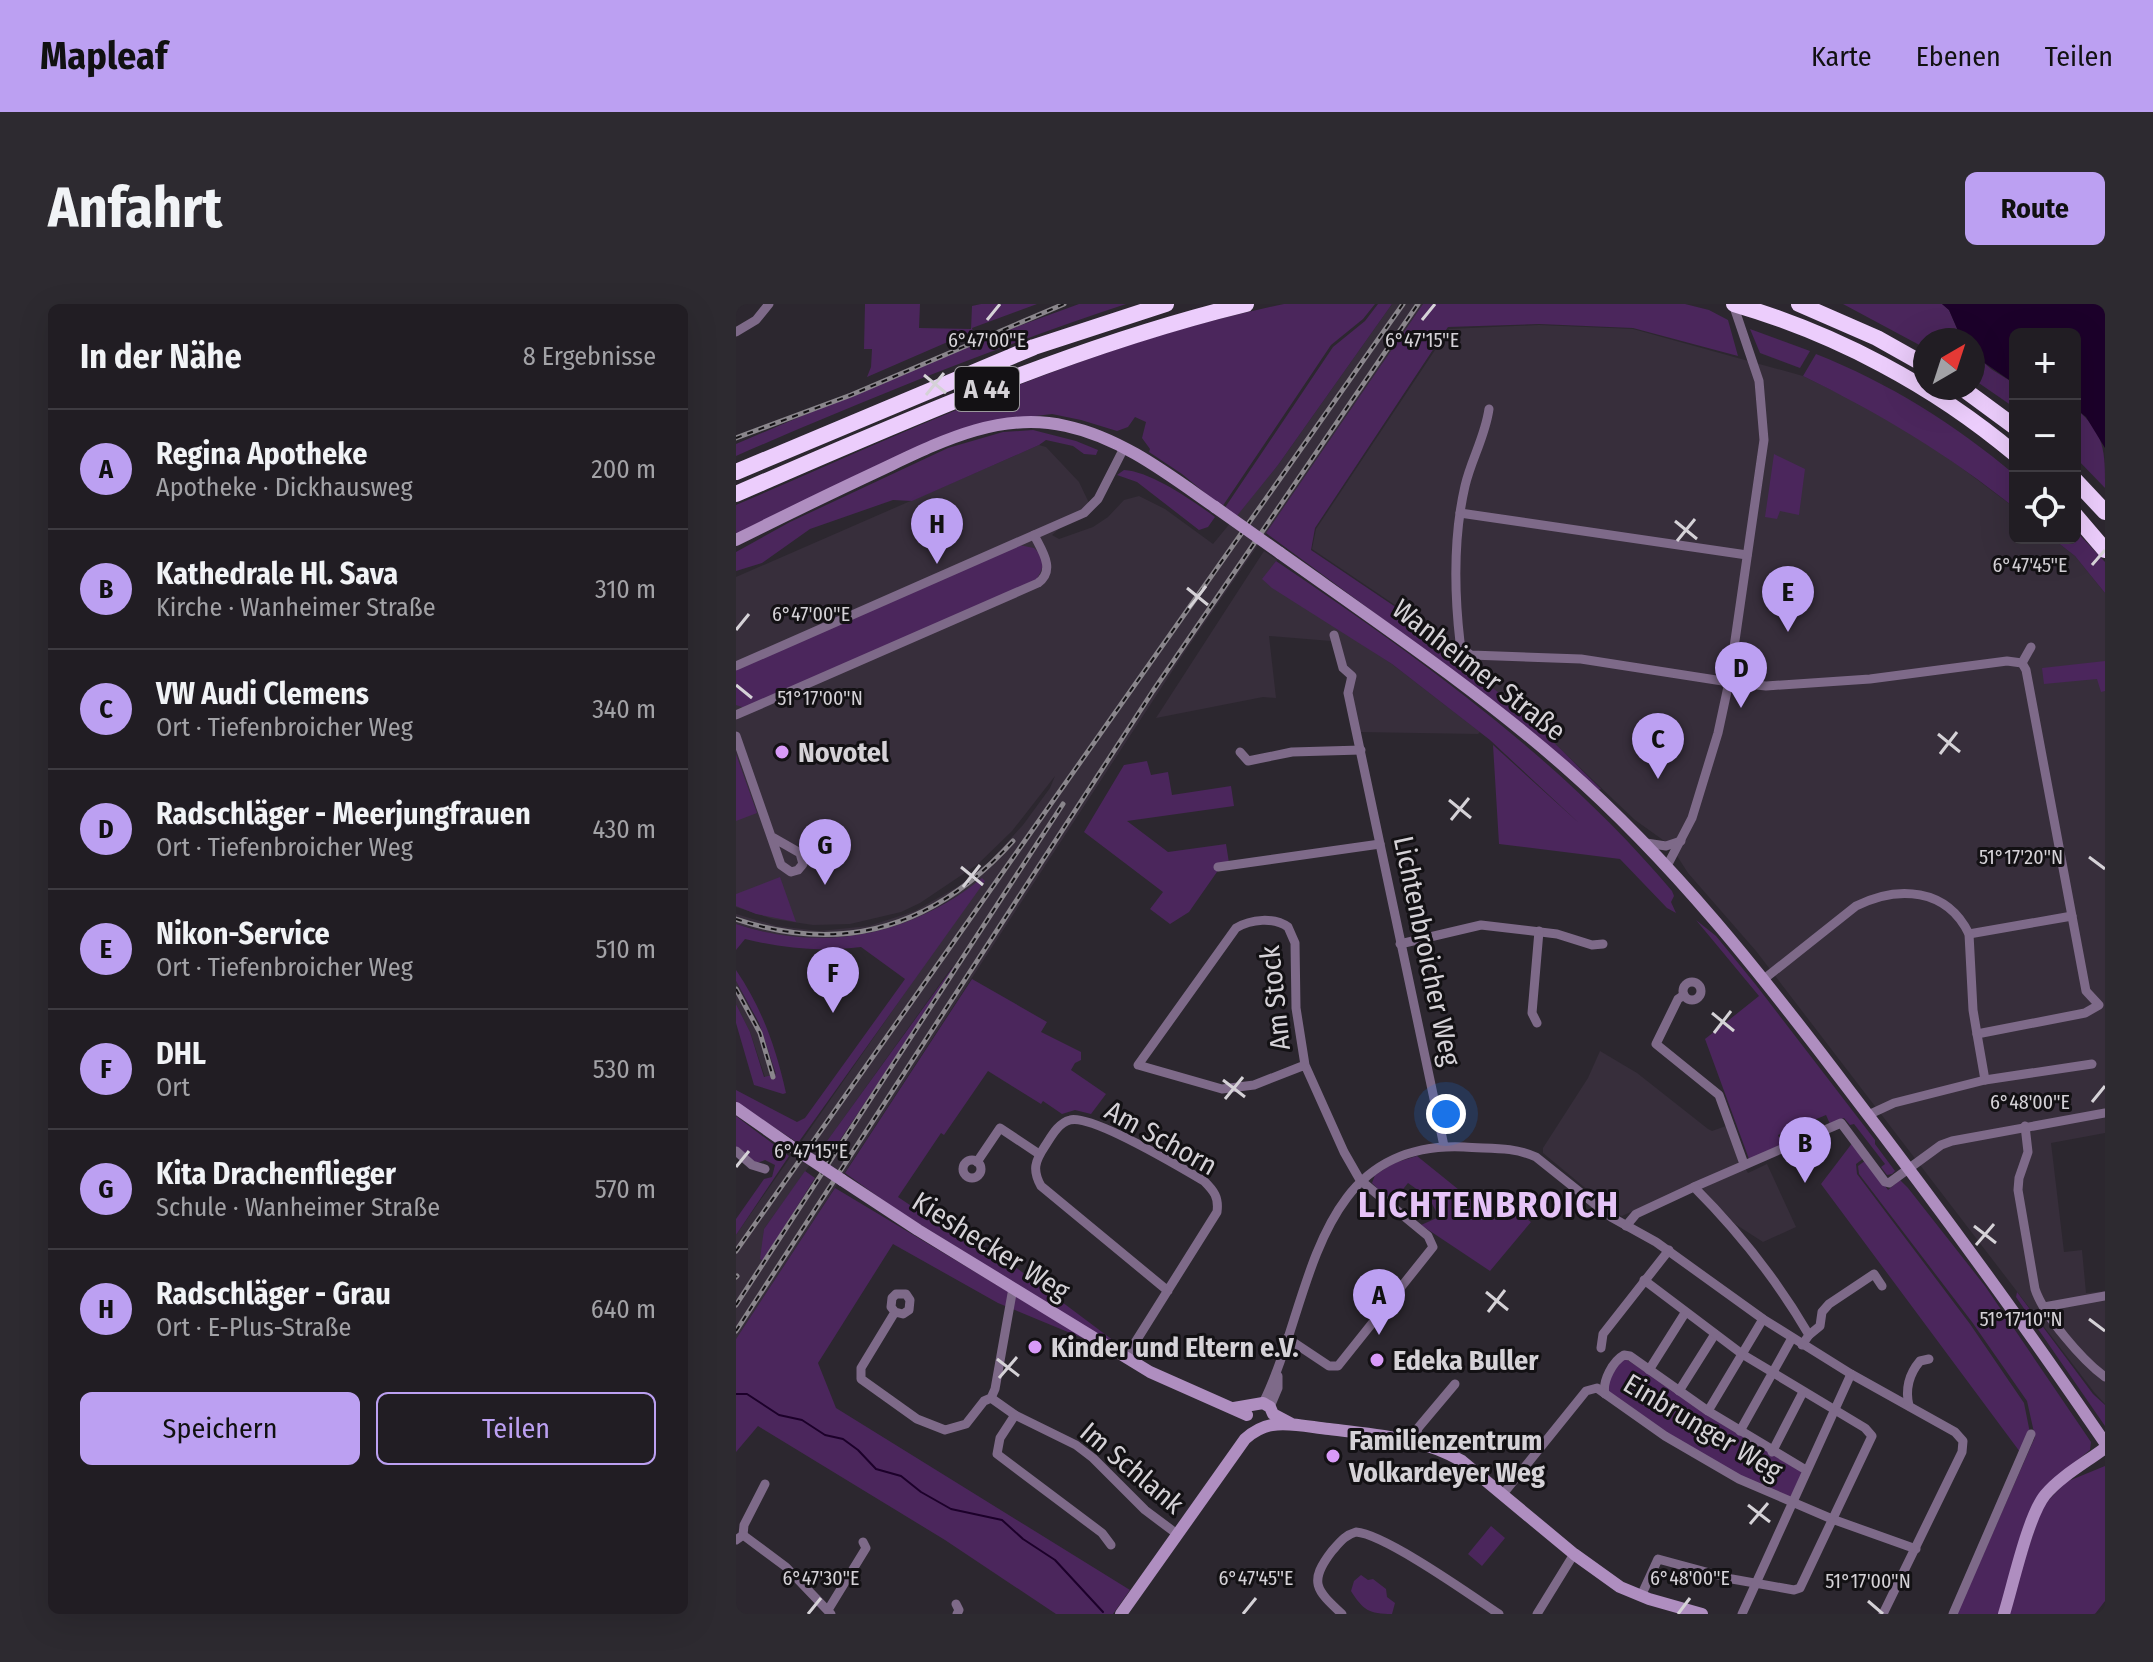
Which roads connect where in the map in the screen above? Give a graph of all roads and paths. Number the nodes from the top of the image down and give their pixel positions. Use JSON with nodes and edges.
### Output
{"nodes":[{"id":1,"x":769,"y":304,"type":"edge"},
{"id":2,"x":1166,"y":304,"type":"edge"},
{"id":3,"x":1246,"y":304,"type":"edge"},
{"id":4,"x":1799,"y":304,"type":"edge"},
{"id":5,"x":1739,"y":306,"type":"edge"},
{"id":6,"x":736,"y":332,"type":"edge"},
{"id":7,"x":1913,"y":358,"type":"edge"},
{"id":8,"x":1978,"y":400,"type":"edge"},
{"id":9,"x":1489,"y":409,"type":"dead end"},
{"id":10,"x":2009,"y":423,"type":"edge"},
{"id":11,"x":1124,"y":448,"type":"junction"},
{"id":12,"x":2009,"y":449,"type":"edge"},
{"id":13,"x":736,"y":472,"type":"edge"},
{"id":14,"x":2081,"y":486,"type":"edge"},
{"id":15,"x":736,"y":494,"type":"edge"},
{"id":16,"x":2103,"y":508,"type":"edge"},
{"id":17,"x":1460,"y":513,"type":"junction"},
{"id":18,"x":2081,"y":513,"type":"edge"},
{"id":19,"x":2081,"y":522,"type":"edge"},
{"id":20,"x":1034,"y":535,"type":"junction"},
{"id":21,"x":2105,"y":537,"type":"edge"},
{"id":22,"x":736,"y":540,"type":"edge"},
{"id":23,"x":2105,"y":550,"type":"edge"},
{"id":24,"x":1747,"y":555,"type":"junction"},
{"id":25,"x":1334,"y":635,"type":"dead end"},
{"id":26,"x":2031,"y":647,"type":"dead end"},
{"id":27,"x":2022,"y":663,"type":"junction"},
{"id":28,"x":736,"y":666,"type":"edge"},
{"id":29,"x":1729,"y":682,"type":"junction"},
{"id":30,"x":736,"y":715,"type":"edge"},
{"id":31,"x":736,"y":736,"type":"edge"},
{"id":32,"x":1361,"y":750,"type":"junction"},
{"id":33,"x":1240,"y":752,"type":"dead end"},
{"id":34,"x":772,"y":837,"type":"dead end"},
{"id":35,"x":1641,"y":840,"type":"junction"},
{"id":36,"x":1681,"y":841,"type":"junction"},
{"id":37,"x":1380,"y":844,"type":"junction"},
{"id":38,"x":1667,"y":866,"type":"junction"},
{"id":39,"x":1218,"y":867,"type":"dead end"},
{"id":40,"x":2072,"y":916,"type":"junction"},
{"id":41,"x":1539,"y":931,"type":"junction"},
{"id":42,"x":1969,"y":934,"type":"junction"},
{"id":43,"x":1400,"y":944,"type":"junction"},
{"id":44,"x":1603,"y":944,"type":"dead end"},
{"id":45,"x":1764,"y":979,"type":"junction"},
{"id":46,"x":1684,"y":995,"type":"dead end"},
{"id":47,"x":1537,"y":1023,"type":"dead end"},
{"id":48,"x":1977,"y":1034,"type":"junction"},
{"id":49,"x":2092,"y":1064,"type":"dead end"},
{"id":50,"x":1305,"y":1065,"type":"junction"},
{"id":51,"x":1985,"y":1080,"type":"junction"},
{"id":52,"x":736,"y":1108,"type":"edge"},
{"id":53,"x":2105,"y":1113,"type":"edge"},
{"id":54,"x":1868,"y":1115,"type":"junction"},
{"id":55,"x":2025,"y":1126,"type":"junction"},
{"id":56,"x":1444,"y":1146,"type":"junction"},
{"id":57,"x":736,"y":1151,"type":"edge"},
{"id":58,"x":1039,"y":1154,"type":"junction"},
{"id":59,"x":977,"y":1162,"type":"dead end"},
{"id":60,"x":1744,"y":1164,"type":"junction"},
{"id":61,"x":765,"y":1169,"type":"dead end"},
{"id":62,"x":1910,"y":1169,"type":"junction"},
{"id":63,"x":1360,"y":1180,"type":"junction"},
{"id":64,"x":1694,"y":1187,"type":"junction"},
{"id":65,"x":1626,"y":1226,"type":"junction"},
{"id":66,"x":1669,"y":1250,"type":"junction"},
{"id":67,"x":1644,"y":1280,"type":"junction"},
{"id":68,"x":1882,"y":1286,"type":"dead end"},
{"id":69,"x":1013,"y":1288,"type":"junction"},
{"id":70,"x":1168,"y":1291,"type":"junction"},
{"id":71,"x":2105,"y":1296,"type":"edge"},
{"id":72,"x":2044,"y":1307,"type":"junction"},
{"id":73,"x":895,"y":1312,"type":"dead end"},
{"id":74,"x":1685,"y":1313,"type":"junction"},
{"id":75,"x":1763,"y":1319,"type":"junction"},
{"id":76,"x":1715,"y":1334,"type":"junction"},
{"id":77,"x":1809,"y":1335,"type":"junction"},
{"id":78,"x":1287,"y":1338,"type":"junction"},
{"id":79,"x":1792,"y":1338,"type":"junction"},
{"id":80,"x":1802,"y":1345,"type":"junction"},
{"id":81,"x":1601,"y":1348,"type":"dead end"},
{"id":82,"x":1742,"y":1354,"type":"junction"},
{"id":83,"x":1126,"y":1357,"type":"junction"},
{"id":84,"x":1929,"y":1359,"type":"dead end"},
{"id":85,"x":1649,"y":1370,"type":"junction"},
{"id":86,"x":1772,"y":1373,"type":"junction"},
{"id":87,"x":1851,"y":1374,"type":"junction"},
{"id":88,"x":2105,"y":1377,"type":"edge"},
{"id":89,"x":1455,"y":1384,"type":"dead end"},
{"id":90,"x":1679,"y":1391,"type":"junction"},
{"id":91,"x":1803,"y":1392,"type":"junction"},
{"id":92,"x":1605,"y":1394,"type":"junction"},
{"id":93,"x":991,"y":1398,"type":"junction"},
{"id":94,"x":1909,"y":1406,"type":"junction"},
{"id":95,"x":1833,"y":1410,"type":"junction"},
{"id":96,"x":1708,"y":1411,"type":"junction"},
{"id":97,"x":1015,"y":1415,"type":"junction"},
{"id":98,"x":1260,"y":1415,"type":"junction"},
{"id":99,"x":1740,"y":1431,"type":"junction"},
{"id":100,"x":2031,"y":1434,"type":"dead end"},
{"id":101,"x":1415,"y":1441,"type":"junction"},
{"id":102,"x":2105,"y":1446,"type":"edge"},
{"id":103,"x":1772,"y":1452,"type":"junction"},
{"id":104,"x":1806,"y":1470,"type":"junction"},
{"id":105,"x":765,"y":1484,"type":"dead end"},
{"id":106,"x":1503,"y":1494,"type":"junction"},
{"id":107,"x":1792,"y":1503,"type":"junction"},
{"id":108,"x":1832,"y":1519,"type":"junction"},
{"id":109,"x":1177,"y":1534,"type":"junction"},
{"id":110,"x":739,"y":1538,"type":"edge"},
{"id":111,"x":863,"y":1542,"type":"dead end"},
{"id":112,"x":1111,"y":1545,"type":"dead end"},
{"id":113,"x":1916,"y":1549,"type":"junction"},
{"id":114,"x":1574,"y":1554,"type":"junction"},
{"id":115,"x":1755,"y":1584,"type":"junction"},
{"id":116,"x":1641,"y":1596,"type":"junction"},
{"id":117,"x":830,"y":1612,"type":"edge"},
{"id":118,"x":1121,"y":1614,"type":"edge"},
{"id":119,"x":1342,"y":1614,"type":"edge"},
{"id":120,"x":1499,"y":1614,"type":"edge"},
{"id":121,"x":1537,"y":1614,"type":"edge"},
{"id":122,"x":1702,"y":1614,"type":"edge"},
{"id":123,"x":1742,"y":1614,"type":"edge"},
{"id":124,"x":1883,"y":1614,"type":"edge"},
{"id":125,"x":1953,"y":1614,"type":"edge"},
{"id":126,"x":2004,"y":1614,"type":"edge"}],
"edges":[{"from":1,"to":6,"type":"street"},
{"from":2,"to":13,"type":"highway","number":"A 44"},
{"from":3,"to":15,"type":"highway","number":"A 44"},
{"from":4,"to":7,"type":"highway"},
{"from":5,"to":12,"type":"highway"},
{"from":5,"to":24,"type":"street"},
{"from":8,"to":10,"type":"highway"},
{"from":9,"to":17,"type":"street"},
{"from":11,"to":20,"type":"street"},
{"from":11,"to":22,"type":"street","name":"Wanheimer Straße"},
{"from":11,"to":35,"type":"street","name":"Wanheimer Straße","bridge":true},
{"from":14,"to":16,"type":"highway"},
{"from":17,"to":24,"type":"street"},
{"from":17,"to":29,"type":"street"},
{"from":18,"to":21,"type":"highway"},
{"from":19,"to":23,"type":"highway"},
{"from":20,"to":28,"type":"street"},
{"from":20,"to":30,"type":"street"},
{"from":24,"to":29,"type":"street"},
{"from":25,"to":32,"type":"street","name":"Lichtenbroicher Weg"},
{"from":26,"to":27,"type":"street"},
{"from":27,"to":29,"type":"street"},
{"from":27,"to":40,"type":"street"},
{"from":29,"to":36,"type":"street"},
{"from":31,"to":34,"type":"street"},
{"from":32,"to":33,"type":"street"},
{"from":32,"to":37,"type":"street","name":"Lichtenbroicher Weg"},
{"from":35,"to":36,"type":"street"},
{"from":35,"to":38,"type":"street","name":"Wanheimer Straße"},
{"from":36,"to":38,"type":"street"},
{"from":37,"to":39,"type":"street"},
{"from":37,"to":43,"type":"street","name":"Lichtenbroicher Weg"},
{"from":38,"to":45,"type":"street","name":"Wanheimer Straße"},
{"from":40,"to":42,"type":"street"},
{"from":40,"to":48,"type":"street"},
{"from":41,"to":43,"type":"street"},
{"from":41,"to":44,"type":"street"},
{"from":41,"to":47,"type":"street"},
{"from":42,"to":45,"type":"street"},
{"from":42,"to":48,"type":"street"},
{"from":43,"to":56,"type":"street","name":"Lichtenbroicher Weg"},
{"from":45,"to":54,"type":"street","name":"Wanheimer Straße"},
{"from":46,"to":60,"type":"street"},
{"from":48,"to":51,"type":"street"},
{"from":49,"to":51,"type":"street"},
{"from":50,"to":50,"type":"street","name":"Am Stock"},
{"from":50,"to":63,"type":"street","name":"Am Stock"},
{"from":51,"to":54,"type":"street"},
{"from":52,"to":69,"type":"street","name":"Kieshecker Weg","bridge":true},
{"from":53,"to":55,"type":"street"},
{"from":54,"to":62,"type":"street","name":"Wanheimer Straße"},
{"from":55,"to":62,"type":"street"},
{"from":55,"to":72,"type":"street"},
{"from":56,"to":63,"type":"street"},
{"from":56,"to":65,"type":"street"},
{"from":57,"to":61,"type":"street"},
{"from":58,"to":59,"type":"street"},
{"from":58,"to":70,"type":"street"},
{"from":58,"to":70,"type":"street","name":"Am Schorn"},
{"from":60,"to":62,"type":"street"},
{"from":60,"to":64,"type":"street"},
{"from":62,"to":102,"type":"street","name":"Wanheimer Straße"},
{"from":63,"to":78,"type":"street"},
{"from":63,"to":78,"type":"street"},
{"from":64,"to":65,"type":"street"},
{"from":64,"to":77,"type":"street"},
{"from":65,"to":66,"type":"street"},
{"from":66,"to":67,"type":"street"},
{"from":66,"to":75,"type":"street"},
{"from":67,"to":74,"type":"street"},
{"from":67,"to":81,"type":"street"},
{"from":68,"to":77,"type":"street"},
{"from":69,"to":83,"type":"street","name":"Kieshecker Weg"},
{"from":69,"to":93,"type":"street"},
{"from":70,"to":83,"type":"street","name":"Am Schorn"},
{"from":71,"to":72,"type":"street"},
{"from":72,"to":88,"type":"street"},
{"from":73,"to":93,"type":"street"},
{"from":74,"to":76,"type":"street"},
{"from":74,"to":85,"type":"street"},
{"from":75,"to":79,"type":"street"},
{"from":75,"to":82,"type":"street"},
{"from":76,"to":82,"type":"street"},
{"from":76,"to":90,"type":"street"},
{"from":77,"to":80,"type":"street"},
{"from":78,"to":98,"type":"street"},
{"from":79,"to":80,"type":"street"},
{"from":79,"to":86,"type":"street"},
{"from":80,"to":87,"type":"street"},
{"from":82,"to":86,"type":"street"},
{"from":82,"to":96,"type":"street"},
{"from":83,"to":98,"type":"street","name":"Kieshecker Weg"},
{"from":84,"to":94,"type":"street"},
{"from":85,"to":90,"type":"street"},
{"from":85,"to":92,"type":"street"},
{"from":86,"to":91,"type":"street"},
{"from":86,"to":99,"type":"street"},
{"from":87,"to":94,"type":"street"},
{"from":87,"to":95,"type":"street"},
{"from":89,"to":101,"type":"street"},
{"from":90,"to":96,"type":"street"},
{"from":91,"to":95,"type":"street"},
{"from":91,"to":103,"type":"street"},
{"from":92,"to":106,"type":"street","name":"Einbrunger Weg"},
{"from":92,"to":107,"type":"street","name":"Einbrunger Weg"},
{"from":93,"to":97,"type":"street","name":"Im Schlank"},
{"from":94,"to":113,"type":"street"},
{"from":95,"to":104,"type":"street"},
{"from":95,"to":108,"type":"street"},
{"from":96,"to":99,"type":"street"},
{"from":97,"to":109,"type":"street","name":"Im Schlank"},
{"from":97,"to":112,"type":"street"},
{"from":98,"to":101,"type":"street","name":"Kieshecker Weg"},
{"from":98,"to":109,"type":"street"},
{"from":99,"to":103,"type":"street"},
{"from":100,"to":125,"type":"street"},
{"from":101,"to":106,"type":"street","name":"Kieshecker Weg"},
{"from":102,"to":126,"type":"street"},
{"from":103,"to":104,"type":"street"},
{"from":104,"to":107,"type":"street"},
{"from":105,"to":110,"type":"street"},
{"from":106,"to":114,"type":"street","name":"Kieshecker Weg"},
{"from":107,"to":108,"type":"street","name":"Einbrunger Weg"},
{"from":107,"to":115,"type":"street"},
{"from":108,"to":113,"type":"street","name":"Einbrunger Weg"},
{"from":108,"to":115,"type":"street"},
{"from":109,"to":118,"type":"street"},
{"from":110,"to":117,"type":"street"},
{"from":111,"to":117,"type":"street"},
{"from":113,"to":124,"type":"street"},
{"from":114,"to":116,"type":"street","name":"Kieshecker Weg"},
{"from":114,"to":121,"type":"street"},
{"from":115,"to":116,"type":"street"},
{"from":115,"to":123,"type":"street"},
{"from":116,"to":122,"type":"street","name":"Kieshecker Weg"},
{"from":119,"to":120,"type":"street"}]}
